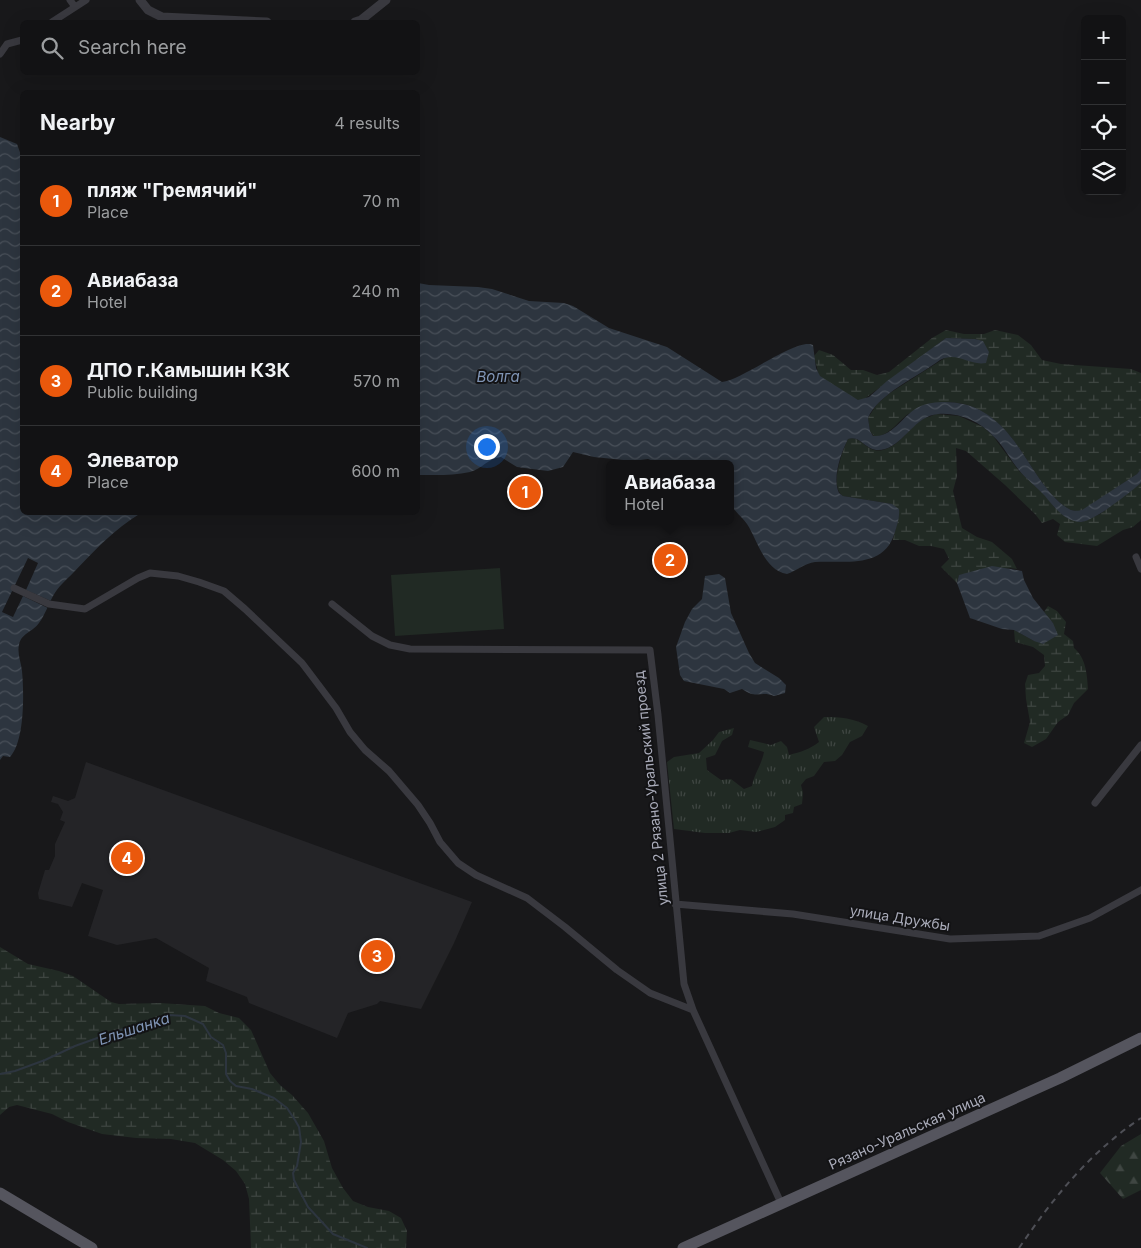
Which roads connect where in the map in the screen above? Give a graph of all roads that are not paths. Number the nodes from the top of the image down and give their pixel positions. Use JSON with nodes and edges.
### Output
{"nodes":[{"id":1,"x":70,"y":0,"type":"edge"},
{"id":2,"x":86,"y":0,"type":"edge"},
{"id":3,"x":140,"y":0,"type":"edge"},
{"id":4,"x":386,"y":0,"type":"edge"},
{"id":5,"x":75,"y":7,"type":"junction"},
{"id":6,"x":55,"y":20,"type":"edge"},
{"id":7,"x":225,"y":20,"type":"edge"},
{"id":8,"x":359,"y":20,"type":"edge"},
{"id":9,"x":20,"y":40,"type":"edge"},
{"id":10,"x":4,"y":44,"type":"edge"},
{"id":11,"x":0,"y":54,"type":"edge"},
{"id":12,"x":1136,"y":558,"type":"dead end"},
{"id":13,"x":1141,"y":569,"type":"edge"},
{"id":14,"x":14,"y":588,"type":"dead end"},
{"id":15,"x":332,"y":604,"type":"dead end"},
{"id":16,"x":1141,"y":745,"type":"edge"},
{"id":17,"x":1095,"y":803,"type":"dead end"},
{"id":18,"x":1141,"y":890,"type":"edge"},
{"id":19,"x":675,"y":904,"type":"junction"},
{"id":20,"x":693,"y":1010,"type":"junction"},
{"id":21,"x":1141,"y":1038,"type":"edge"},
{"id":22,"x":0,"y":1192,"type":"edge"},
{"id":23,"x":780,"y":1203,"type":"junction"},
{"id":24,"x":92,"y":1248,"type":"edge"},
{"id":25,"x":683,"y":1248,"type":"edge"}],
"edges":[{"from":1,"to":5,"type":"street"},
{"from":2,"to":5,"type":"street"},
{"from":3,"to":7,"type":"street"},
{"from":4,"to":8,"type":"street"},
{"from":5,"to":6,"type":"street"},
{"from":9,"to":10,"type":"street"},
{"from":10,"to":11,"type":"street"},
{"from":12,"to":13,"type":"street"},
{"from":14,"to":20,"type":"street"},
{"from":15,"to":19,"type":"street","name":"улица 2 Рязано-Уральский проезд"},
{"from":16,"to":17,"type":"street"},
{"from":18,"to":19,"type":"street","name":"улица Дружбы"},
{"from":19,"to":20,"type":"street","name":"улица 2 Рязано-Уральский проезд"},
{"from":20,"to":23,"type":"street","name":"улица 2 Рязано-Уральский проезд"},
{"from":21,"to":23,"type":"main road","name":"Рязано-Уральская улица"},
{"from":22,"to":24,"type":"main road"},
{"from":23,"to":25,"type":"main road","name":"Рязано-Уральская улица"}]}
